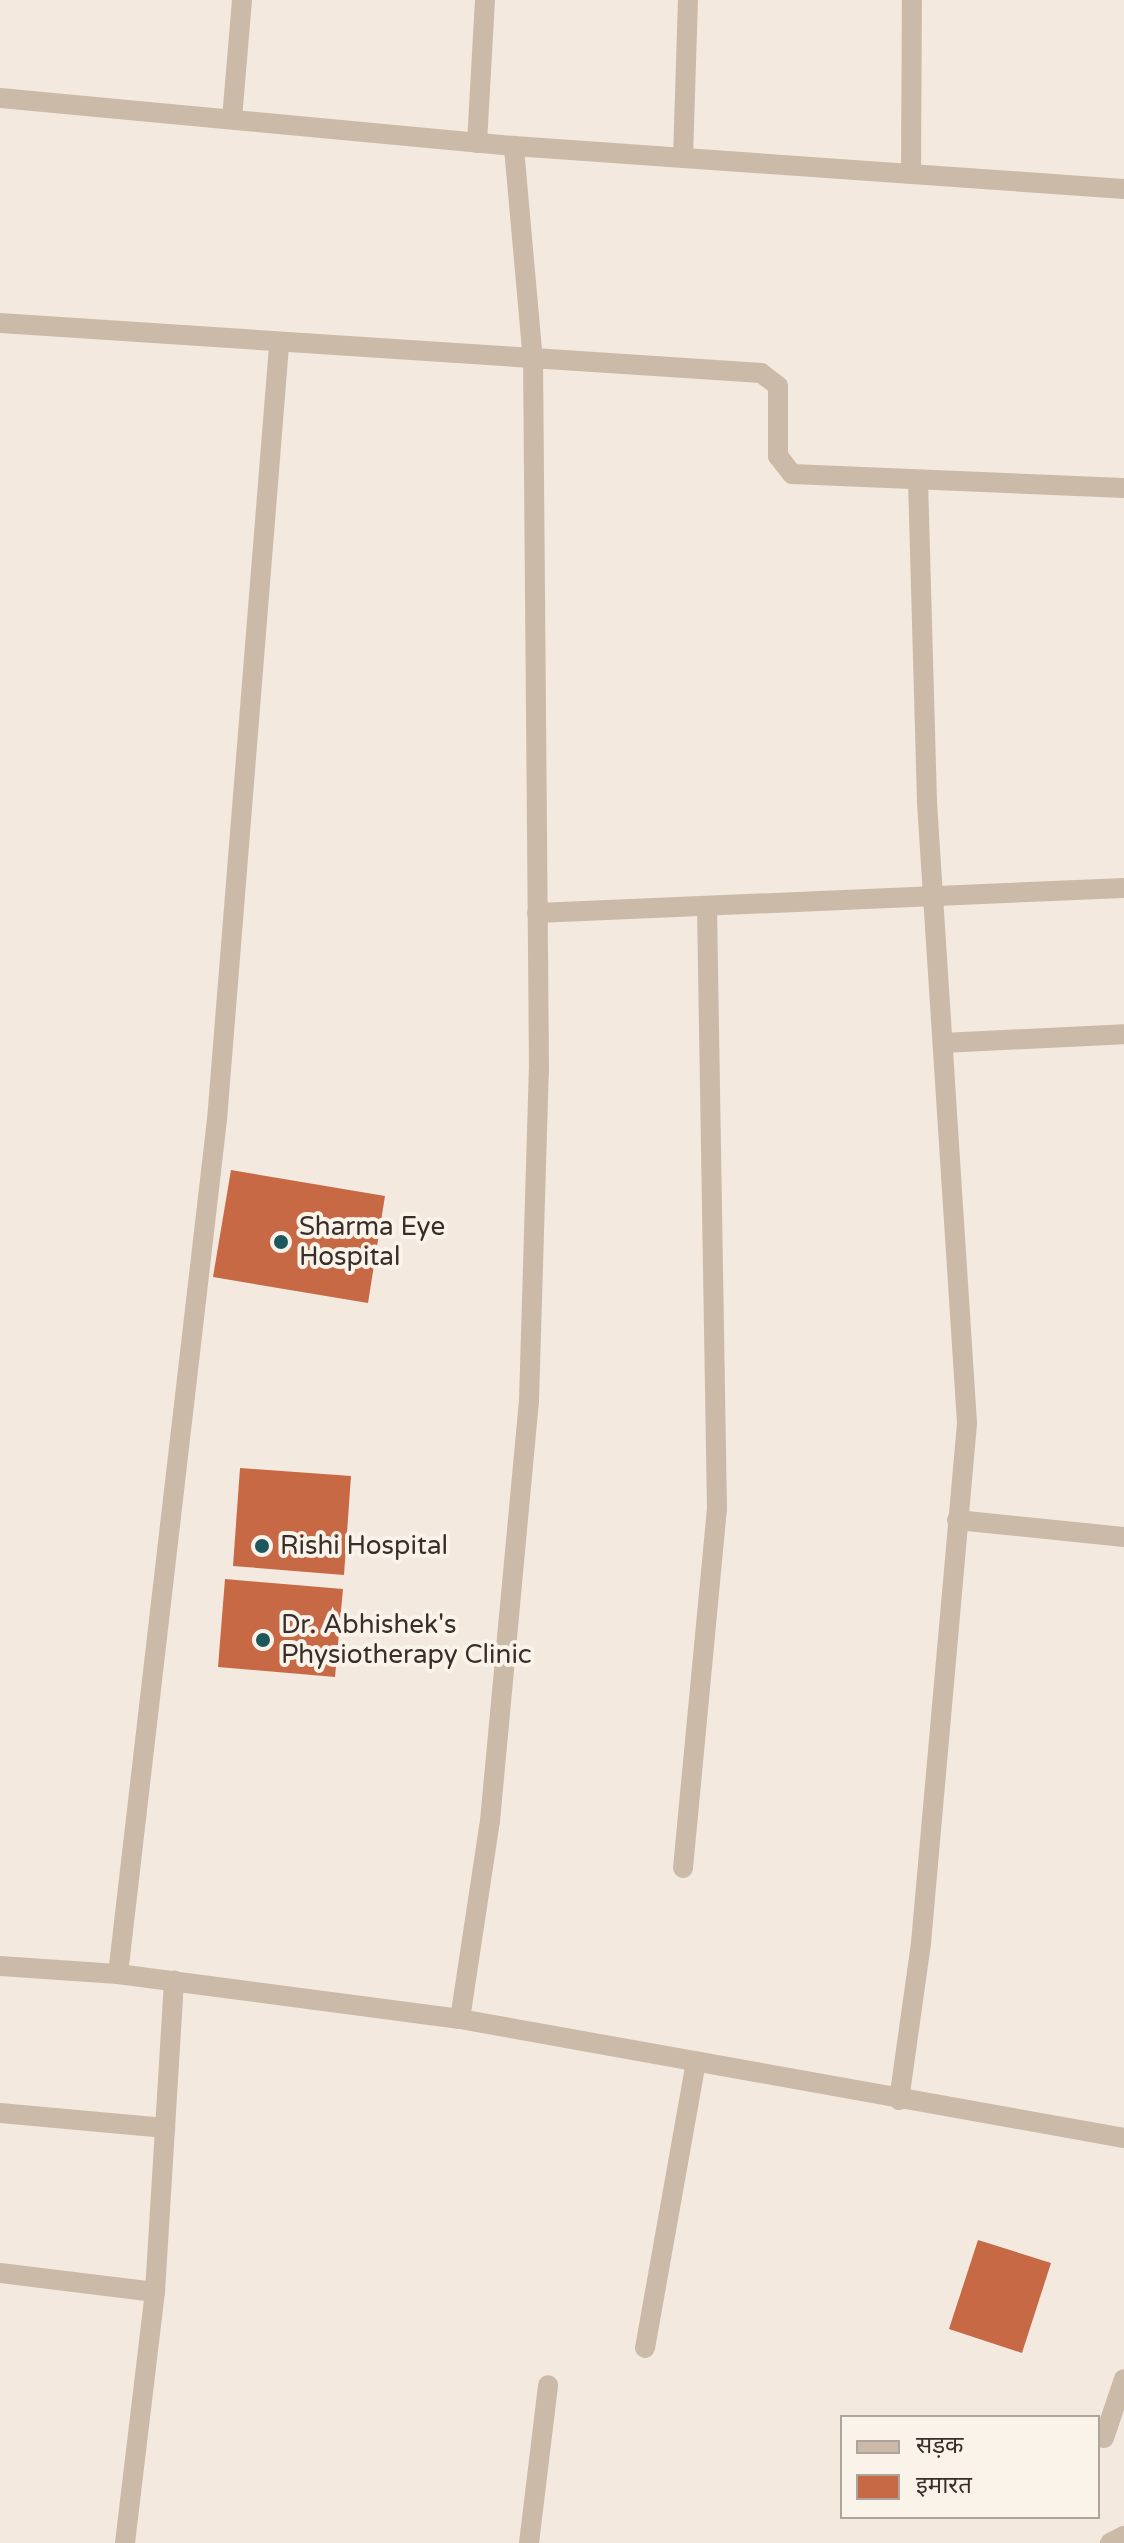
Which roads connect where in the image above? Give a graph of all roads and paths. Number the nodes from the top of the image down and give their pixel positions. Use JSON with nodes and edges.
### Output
{"nodes":[{"id":1,"x":242,"y":0,"type":"edge"},
{"id":2,"x":485,"y":0,"type":"edge"},
{"id":3,"x":688,"y":0,"type":"edge"},
{"id":4,"x":912,"y":0,"type":"edge"},
{"id":5,"x":0,"y":98,"type":"edge"},
{"id":6,"x":232,"y":119,"type":"junction"},
{"id":7,"x":477,"y":143,"type":"junction"},
{"id":8,"x":514,"y":146,"type":"junction"},
{"id":9,"x":683,"y":158,"type":"junction"},
{"id":10,"x":911,"y":174,"type":"junction"},
{"id":11,"x":1124,"y":189,"type":"edge"},
{"id":12,"x":0,"y":323,"type":"edge"},
{"id":13,"x":279,"y":346,"type":"junction"},
{"id":14,"x":533,"y":361,"type":"junction"},
{"id":15,"x":918,"y":482,"type":"junction"},
{"id":16,"x":1124,"y":488,"type":"edge"},
{"id":17,"x":1124,"y":888,"type":"edge"},
{"id":18,"x":933,"y":897,"type":"junction"},
{"id":19,"x":707,"y":906,"type":"junction"},
{"id":20,"x":537,"y":913,"type":"junction"},
{"id":21,"x":1124,"y":1034,"type":"edge"},
{"id":22,"x":943,"y":1043,"type":"junction"},
{"id":23,"x":957,"y":1520,"type":"junction"},
{"id":24,"x":1124,"y":1537,"type":"edge"},
{"id":25,"x":683,"y":1868,"type":"dead end"},
{"id":26,"x":0,"y":1966,"type":"edge"},
{"id":27,"x":118,"y":1974,"type":"junction"},
{"id":28,"x":174,"y":1981,"type":"junction"},
{"id":29,"x":460,"y":2019,"type":"junction"},
{"id":30,"x":696,"y":2062,"type":"junction"},
{"id":31,"x":899,"y":2100,"type":"junction"},
{"id":32,"x":0,"y":2113,"type":"edge"},
{"id":33,"x":165,"y":2128,"type":"junction"},
{"id":34,"x":1124,"y":2138,"type":"edge"},
{"id":35,"x":0,"y":2273,"type":"edge"},
{"id":36,"x":155,"y":2292,"type":"junction"},
{"id":37,"x":645,"y":2348,"type":"dead end"},
{"id":38,"x":1124,"y":2379,"type":"edge"},
{"id":39,"x":548,"y":2385,"type":"dead end"},
{"id":40,"x":1104,"y":2438,"type":"dead end"},
{"id":41,"x":1124,"y":2536,"type":"edge"},
{"id":42,"x":125,"y":2543,"type":"edge"},
{"id":43,"x":529,"y":2543,"type":"edge"},
{"id":44,"x":1110,"y":2543,"type":"edge"}],
"edges":[{"from":1,"to":6,"type":"street"},
{"from":2,"to":7,"type":"street"},
{"from":3,"to":9,"type":"street"},
{"from":4,"to":10,"type":"street"},
{"from":5,"to":6,"type":"street"},
{"from":6,"to":7,"type":"street"},
{"from":7,"to":8,"type":"street"},
{"from":8,"to":9,"type":"street"},
{"from":8,"to":14,"type":"street"},
{"from":9,"to":10,"type":"street"},
{"from":10,"to":11,"type":"street"},
{"from":12,"to":13,"type":"street"},
{"from":13,"to":14,"type":"street"},
{"from":13,"to":27,"type":"street"},
{"from":14,"to":15,"type":"street"},
{"from":14,"to":20,"type":"street"},
{"from":15,"to":16,"type":"street"},
{"from":15,"to":18,"type":"street"},
{"from":17,"to":18,"type":"street"},
{"from":18,"to":19,"type":"street"},
{"from":18,"to":22,"type":"street"},
{"from":19,"to":20,"type":"street"},
{"from":19,"to":25,"type":"street"},
{"from":20,"to":29,"type":"street"},
{"from":21,"to":22,"type":"street"},
{"from":22,"to":23,"type":"street"},
{"from":23,"to":24,"type":"street"},
{"from":23,"to":31,"type":"street"},
{"from":26,"to":27,"type":"street"},
{"from":27,"to":28,"type":"street"},
{"from":28,"to":29,"type":"street"},
{"from":28,"to":33,"type":"street"},
{"from":29,"to":30,"type":"street"},
{"from":30,"to":31,"type":"street"},
{"from":30,"to":37,"type":"street"},
{"from":31,"to":34,"type":"street"},
{"from":32,"to":33,"type":"street"},
{"from":33,"to":36,"type":"street"},
{"from":35,"to":36,"type":"street"},
{"from":36,"to":42,"type":"street"},
{"from":38,"to":40,"type":"street"},
{"from":39,"to":43,"type":"street"},
{"from":41,"to":44,"type":"street"}]}
